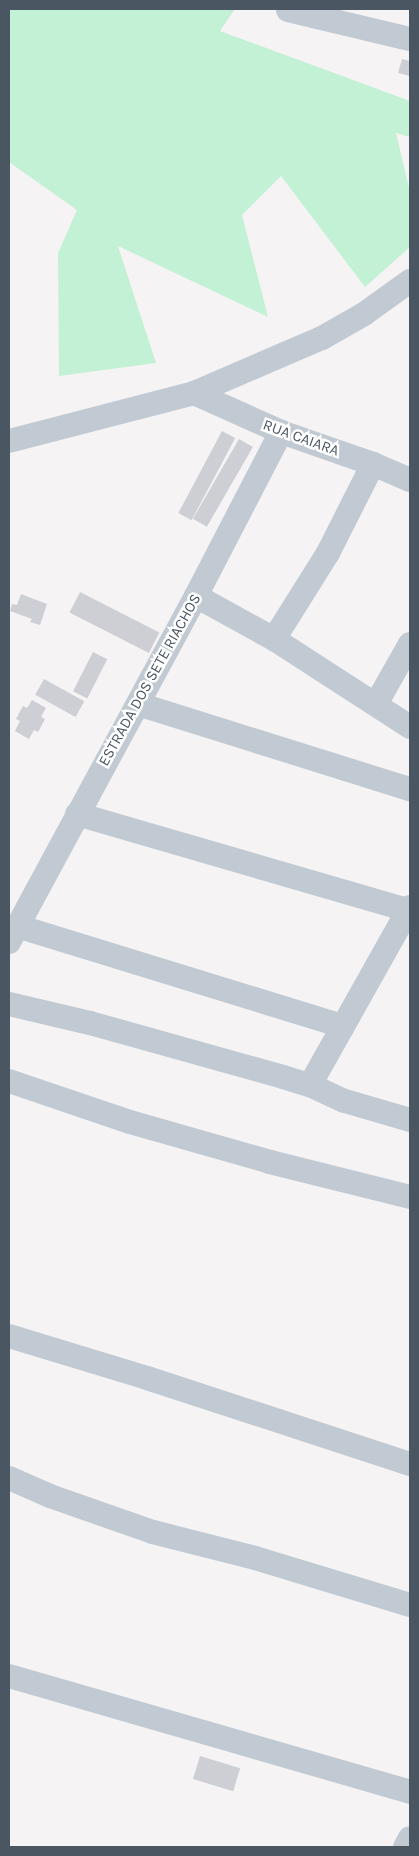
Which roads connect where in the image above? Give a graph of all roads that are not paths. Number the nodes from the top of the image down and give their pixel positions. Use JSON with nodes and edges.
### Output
{"nodes":[{"id":1,"x":288,"y":10,"type":"edge"},
{"id":2,"x":410,"y":39,"type":"edge"},
{"id":3,"x":410,"y":282,"type":"edge"},
{"id":4,"x":194,"y":393,"type":"junction"},
{"id":5,"x":281,"y":432,"type":"junction"},
{"id":6,"x":9,"y":442,"type":"edge"},
{"id":7,"x":373,"y":464,"type":"junction"},
{"id":8,"x":410,"y":480,"type":"edge"},
{"id":9,"x":196,"y":596,"type":"junction"},
{"id":10,"x":274,"y":639,"type":"junction"},
{"id":11,"x":410,"y":644,"type":"edge"},
{"id":12,"x":138,"y":704,"type":"junction"},
{"id":13,"x":376,"y":704,"type":"junction"},
{"id":14,"x":410,"y":727,"type":"edge"},
{"id":15,"x":410,"y":789,"type":"edge"},
{"id":16,"x":77,"y":814,"type":"junction"},
{"id":17,"x":409,"y":909,"type":"edge"},
{"id":18,"x":13,"y":934,"type":"edge"},
{"id":19,"x":9,"y":1004,"type":"edge"},
{"id":20,"x":343,"y":1026,"type":"junction"},
{"id":21,"x":9,"y":1081,"type":"edge"},
{"id":22,"x":310,"y":1085,"type":"junction"},
{"id":23,"x":410,"y":1120,"type":"edge"},
{"id":24,"x":410,"y":1197,"type":"edge"},
{"id":25,"x":9,"y":1336,"type":"edge"},
{"id":26,"x":410,"y":1464,"type":"edge"},
{"id":27,"x":9,"y":1478,"type":"edge"},
{"id":28,"x":410,"y":1605,"type":"edge"},
{"id":29,"x":9,"y":1676,"type":"edge"},
{"id":30,"x":410,"y":1792,"type":"edge"},
{"id":31,"x":410,"y":1838,"type":"edge"},
{"id":32,"x":405,"y":1847,"type":"edge"}],
"edges":[{"from":1,"to":2,"type":"street"},
{"from":3,"to":4,"type":"street"},
{"from":4,"to":5,"type":"street","name":"RUA CAIARA"},
{"from":4,"to":6,"type":"street"},
{"from":5,"to":7,"type":"street","name":"RUA CAIARA"},
{"from":5,"to":9,"type":"street","name":"ESTRADA DOS SETE RIACHOS"},
{"from":7,"to":8,"type":"street","name":"RUA CAIARA"},
{"from":7,"to":10,"type":"street"},
{"from":9,"to":10,"type":"street"},
{"from":9,"to":12,"type":"street","name":"ESTRADA DOS SETE RIACHOS"},
{"from":10,"to":13,"type":"street"},
{"from":11,"to":13,"type":"street"},
{"from":12,"to":15,"type":"street"},
{"from":12,"to":16,"type":"street","name":"ESTRADA DOS SETE RIACHOS"},
{"from":13,"to":14,"type":"street"},
{"from":16,"to":17,"type":"street"},
{"from":16,"to":18,"type":"street","name":"ESTRADA DOS SETE RIACHOS"},
{"from":17,"to":20,"type":"street"},
{"from":18,"to":20,"type":"street"},
{"from":19,"to":22,"type":"street"},
{"from":20,"to":22,"type":"street"},
{"from":21,"to":24,"type":"street"},
{"from":22,"to":23,"type":"street"},
{"from":25,"to":26,"type":"street"},
{"from":27,"to":28,"type":"street"},
{"from":29,"to":30,"type":"street"},
{"from":31,"to":32,"type":"street"}]}
